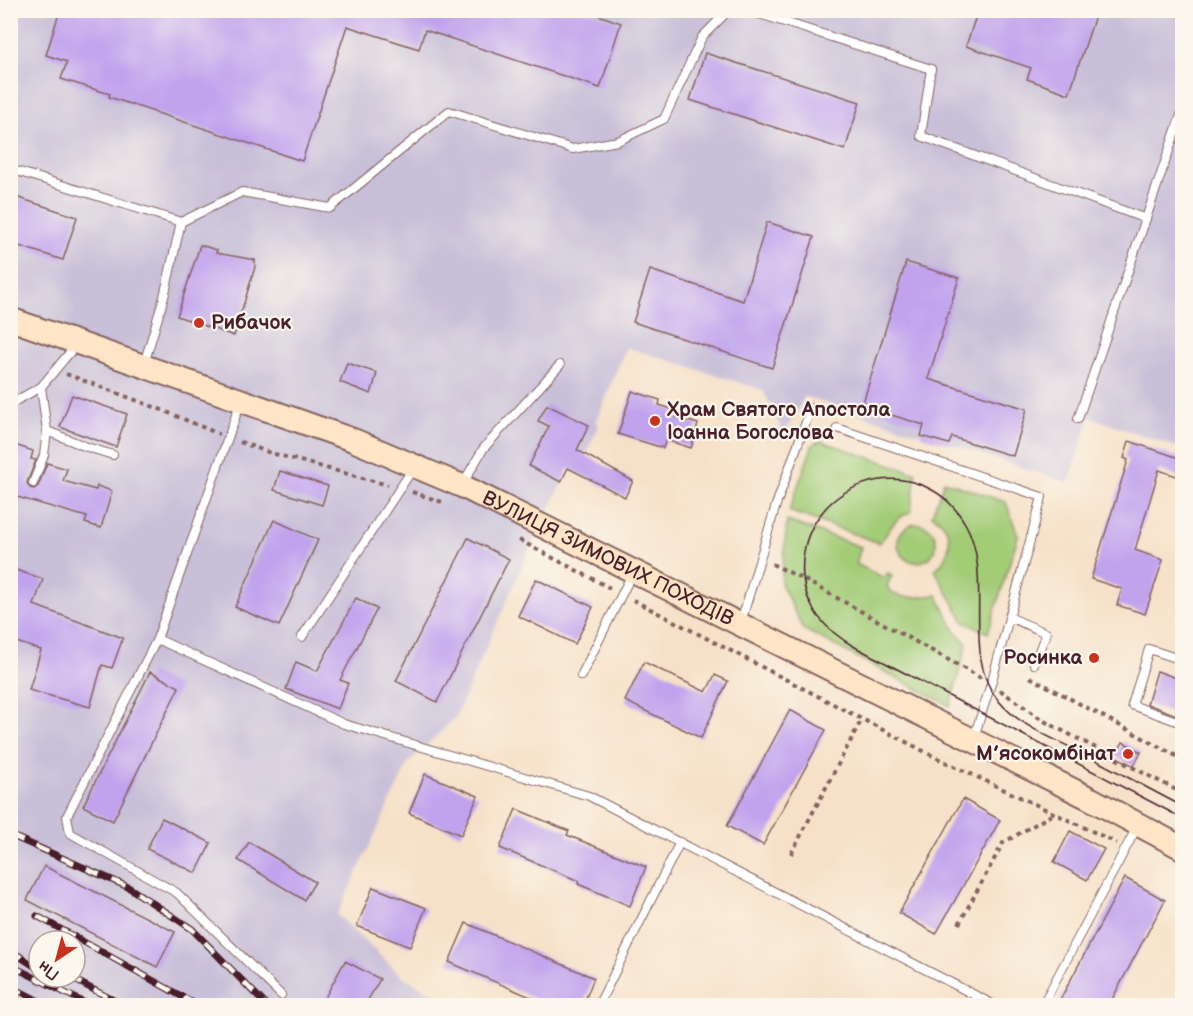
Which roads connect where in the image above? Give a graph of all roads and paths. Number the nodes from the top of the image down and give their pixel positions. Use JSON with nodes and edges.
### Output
{"nodes":[{"id":1,"x":729,"y":10,"type":"edge"},
{"id":2,"x":747,"y":10,"type":"edge"},
{"id":3,"x":1182,"y":111,"type":"edge"},
{"id":4,"x":10,"y":169,"type":"edge"},
{"id":5,"x":1146,"y":219,"type":"junction"},
{"id":6,"x":181,"y":222,"type":"junction"},
{"id":7,"x":10,"y":320,"type":"edge"},
{"id":8,"x":77,"y":343,"type":"junction"},
{"id":9,"x":560,"y":365,"type":"dead end"},
{"id":10,"x":144,"y":366,"type":"junction"},
{"id":11,"x":41,"y":387,"type":"junction"},
{"id":12,"x":242,"y":400,"type":"junction"},
{"id":13,"x":10,"y":404,"type":"edge"},
{"id":14,"x":811,"y":408,"type":"dead end"},
{"id":15,"x":1078,"y":419,"type":"dead end"},
{"id":16,"x":837,"y":428,"type":"dead end"},
{"id":17,"x":47,"y":430,"type":"junction"},
{"id":18,"x":113,"y":455,"type":"dead end"},
{"id":19,"x":414,"y":466,"type":"junction"},
{"id":20,"x":33,"y":483,"type":"dead end"},
{"id":21,"x":462,"y":486,"type":"junction"},
{"id":22,"x":760,"y":559,"type":"junction"},
{"id":23,"x":634,"y":570,"type":"junction"},
{"id":24,"x":1009,"y":617,"type":"junction"},
{"id":25,"x":741,"y":623,"type":"junction"},
{"id":26,"x":302,"y":637,"type":"dead end"},
{"id":27,"x":157,"y":639,"type":"junction"},
{"id":28,"x":1182,"y":660,"type":"edge"},
{"id":29,"x":1034,"y":664,"type":"joint"},
{"id":30,"x":581,"y":676,"type":"dead end"},
{"id":31,"x":991,"y":684,"type":"junction"},
{"id":32,"x":862,"y":719,"type":"dead end"},
{"id":33,"x":1182,"y":723,"type":"edge"},
{"id":34,"x":972,"y":740,"type":"junction"},
{"id":35,"x":1182,"y":759,"type":"edge"},
{"id":36,"x":1182,"y":793,"type":"edge"},
{"id":37,"x":1054,"y":814,"type":"dead end"},
{"id":38,"x":1139,"y":825,"type":"junction"},
{"id":39,"x":680,"y":842,"type":"junction"},
{"id":40,"x":1182,"y":848,"type":"edge"},
{"id":41,"x":791,"y":854,"type":"dead end"},
{"id":42,"x":959,"y":924,"type":"dead end"},
{"id":43,"x":281,"y":994,"type":"dead end"},
{"id":44,"x":598,"y":1005,"type":"edge"},
{"id":45,"x":996,"y":1005,"type":"edge"},
{"id":46,"x":1042,"y":1005,"type":"edge"}],
"edges":[{"from":1,"to":6,"type":"lane"},
{"from":2,"to":5,"type":"lane"},
{"from":3,"to":5,"type":"lane"},
{"from":4,"to":6,"type":"lane"},
{"from":5,"to":15,"type":"lane"},
{"from":6,"to":10,"type":"lane"},
{"from":7,"to":8,"type":"main road","name":"ВУЛИЦЯ ЗИМОВИХ ПОХОДІВ"},
{"from":8,"to":10,"type":"main road","name":"ВУЛИЦЯ ЗИМОВИХ ПОХОДІВ"},
{"from":8,"to":11,"type":"lane"},
{"from":9,"to":21,"type":"lane"},
{"from":10,"to":12,"type":"main road","name":"ВУЛИЦЯ ЗИМОВИХ ПОХОДІВ"},
{"from":11,"to":13,"type":"lane"},
{"from":11,"to":17,"type":"lane"},
{"from":12,"to":19,"type":"main road","name":"ВУЛИЦЯ ЗИМОВИХ ПОХОДІВ"},
{"from":12,"to":27,"type":"lane"},
{"from":14,"to":22,"type":"lane"},
{"from":16,"to":24,"type":"lane"},
{"from":17,"to":18,"type":"lane"},
{"from":17,"to":20,"type":"lane"},
{"from":19,"to":21,"type":"main road","name":"ВУЛИЦЯ ЗИМОВИХ ПОХОДІВ"},
{"from":19,"to":26,"type":"lane"},
{"from":21,"to":23,"type":"main road","name":"ВУЛИЦЯ ЗИМОВИХ ПОХОДІВ"},
{"from":22,"to":25,"type":"lane"},
{"from":22,"to":31,"type":"path"},
{"from":23,"to":25,"type":"main road","name":"ВУЛИЦЯ ЗИМОВИХ ПОХОДІВ"},
{"from":23,"to":30,"type":"lane"},
{"from":24,"to":29,"type":"lane"},
{"from":24,"to":31,"type":"lane"},
{"from":25,"to":34,"type":"main road","name":"ВУЛИЦЯ ЗИМОВИХ ПОХОДІВ"},
{"from":27,"to":39,"type":"lane"},
{"from":27,"to":43,"type":"lane"},
{"from":28,"to":33,"type":"lane"},
{"from":29,"to":35,"type":"path"},
{"from":31,"to":34,"type":"lane"},
{"from":31,"to":36,"type":"path"},
{"from":32,"to":41,"type":"path"},
{"from":34,"to":38,"type":"main road","name":"ВУЛИЦЯ ЗИМОВИХ ПОХОДІВ"},
{"from":37,"to":42,"type":"path"},
{"from":38,"to":40,"type":"main road","name":"ВУЛИЦЯ ЗИМОВИХ ПОХОДІВ"},
{"from":38,"to":46,"type":"lane"},
{"from":39,"to":44,"type":"lane"},
{"from":39,"to":45,"type":"lane"}]}
